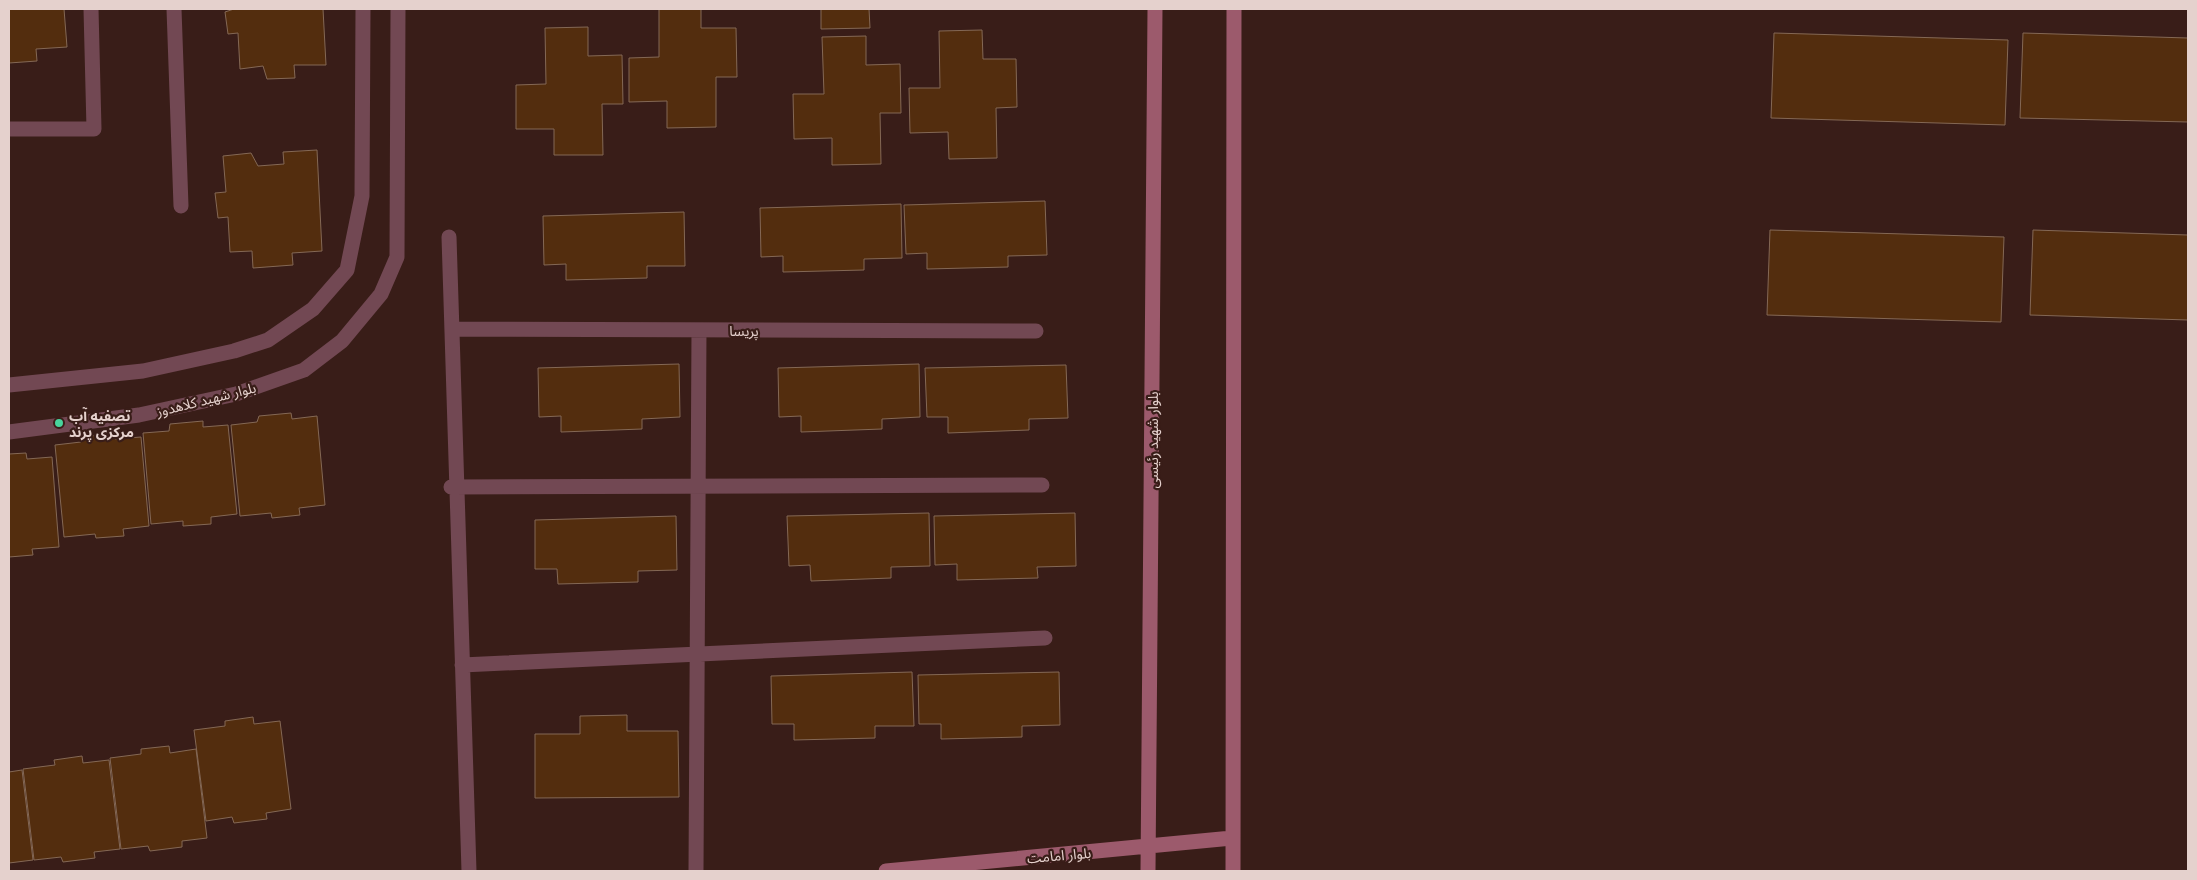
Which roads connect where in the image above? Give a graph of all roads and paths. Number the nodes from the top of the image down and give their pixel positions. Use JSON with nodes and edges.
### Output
{"nodes":[{"id":1,"x":92,"y":9,"type":"edge"},
{"id":2,"x":174,"y":9,"type":"edge"},
{"id":3,"x":363,"y":9,"type":"edge"},
{"id":4,"x":398,"y":9,"type":"edge"},
{"id":5,"x":1155,"y":9,"type":"edge"},
{"id":6,"x":1234,"y":9,"type":"edge"},
{"id":7,"x":9,"y":129,"type":"edge"},
{"id":8,"x":181,"y":206,"type":"dead end"},
{"id":9,"x":450,"y":237,"type":"dead end"},
{"id":10,"x":452,"y":329,"type":"junction"},
{"id":11,"x":699,"y":330,"type":"junction"},
{"id":12,"x":1036,"y":331,"type":"dead end"},
{"id":13,"x":9,"y":385,"type":"edge"},
{"id":14,"x":9,"y":432,"type":"edge"},
{"id":15,"x":1042,"y":485,"type":"dead end"},
{"id":16,"x":698,"y":486,"type":"junction"},
{"id":17,"x":454,"y":487,"type":"junction"},
{"id":18,"x":1046,"y":638,"type":"dead end"},
{"id":19,"x":696,"y":654,"type":"junction"},
{"id":20,"x":462,"y":665,"type":"junction"},
{"id":21,"x":1232,"y":838,"type":"junction"},
{"id":22,"x":1149,"y":846,"type":"junction"},
{"id":23,"x":469,"y":871,"type":"edge"},
{"id":24,"x":696,"y":871,"type":"edge"},
{"id":25,"x":886,"y":871,"type":"edge"},
{"id":26,"x":1148,"y":871,"type":"edge"},
{"id":27,"x":1232,"y":871,"type":"edge"}],
"edges":[{"from":1,"to":7,"type":"street"},
{"from":2,"to":8,"type":"street"},
{"from":3,"to":13,"type":"street"},
{"from":4,"to":14,"type":"street","name":"بلوار شهید کلاهدوز"},
{"from":5,"to":22,"type":"main road","name":"بلوار شهید رئیسی"},
{"from":6,"to":21,"type":"main road"},
{"from":9,"to":10,"type":"street"},
{"from":10,"to":11,"type":"street","name":"پریسا"},
{"from":10,"to":17,"type":"street"},
{"from":11,"to":12,"type":"street","name":"پریسا"},
{"from":11,"to":16,"type":"street"},
{"from":15,"to":16,"type":"street"},
{"from":16,"to":17,"type":"street"},
{"from":16,"to":19,"type":"street"},
{"from":17,"to":20,"type":"street"},
{"from":18,"to":19,"type":"street"},
{"from":19,"to":20,"type":"street"},
{"from":19,"to":24,"type":"street"},
{"from":20,"to":23,"type":"street"},
{"from":21,"to":22,"type":"main road","name":"بلوار امامت"},
{"from":21,"to":27,"type":"main road"},
{"from":22,"to":25,"type":"main road","name":"بلوار امامت"},
{"from":22,"to":26,"type":"main road","name":"بلوار شهید رئیسی"}]}
